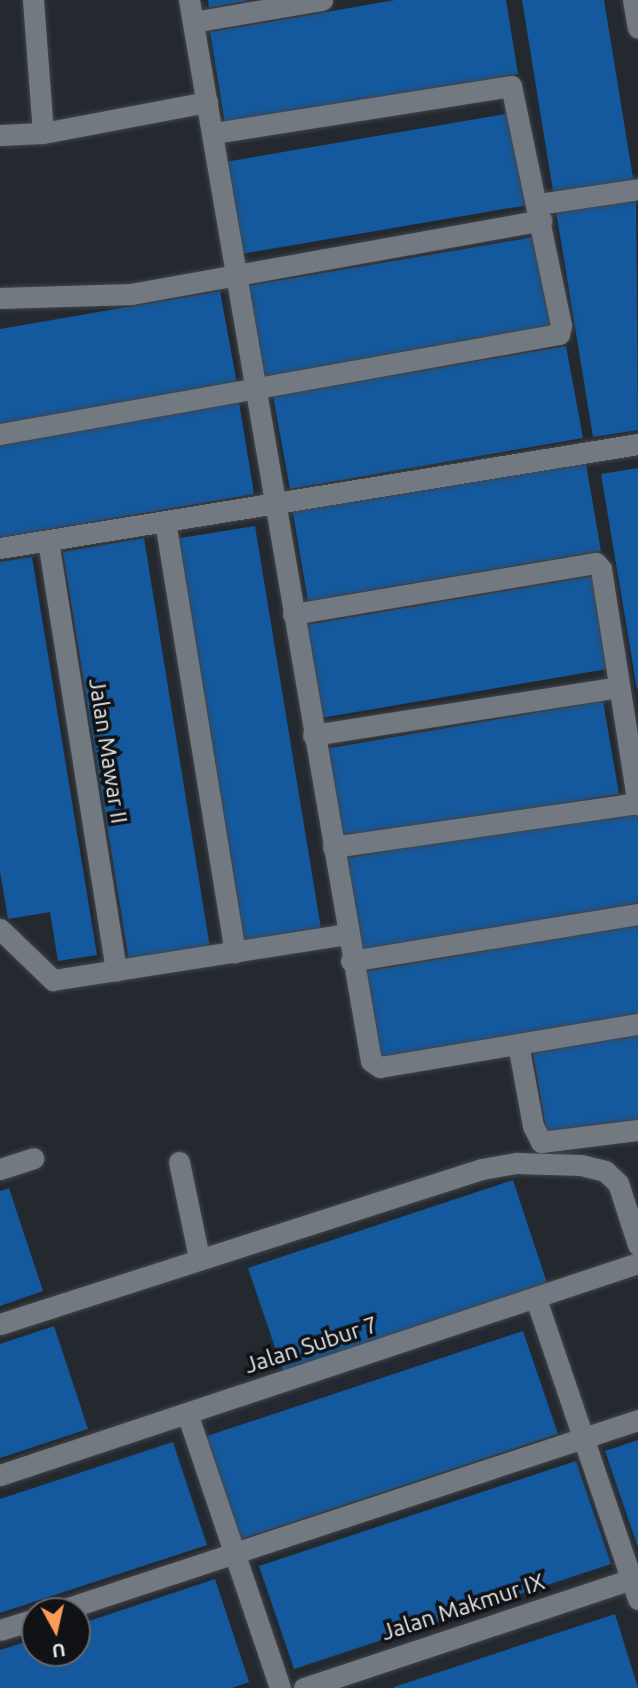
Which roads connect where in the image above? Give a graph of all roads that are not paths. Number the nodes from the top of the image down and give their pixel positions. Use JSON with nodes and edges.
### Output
{"nodes":[{"id":1,"x":33,"y":0,"type":"edge"},
{"id":2,"x":189,"y":0,"type":"edge"},
{"id":3,"x":322,"y":0,"type":"edge"},
{"id":4,"x":633,"y":0,"type":"edge"},
{"id":5,"x":192,"y":22,"type":"junction"},
{"id":6,"x":638,"y":28,"type":"edge"},
{"id":7,"x":207,"y":102,"type":"junction"},
{"id":8,"x":43,"y":133,"type":"junction"},
{"id":9,"x":213,"y":133,"type":"junction"},
{"id":10,"x":0,"y":135,"type":"edge"},
{"id":11,"x":638,"y":189,"type":"edge"},
{"id":12,"x":539,"y":212,"type":"junction"},
{"id":13,"x":238,"y":275,"type":"junction"},
{"id":14,"x":0,"y":298,"type":"edge"},
{"id":15,"x":259,"y":391,"type":"junction"},
{"id":16,"x":0,"y":434,"type":"edge"},
{"id":17,"x":638,"y":444,"type":"edge"},
{"id":18,"x":276,"y":501,"type":"junction"},
{"id":19,"x":165,"y":521,"type":"junction"},
{"id":20,"x":48,"y":541,"type":"junction"},
{"id":21,"x":0,"y":548,"type":"edge"},
{"id":22,"x":293,"y":614,"type":"junction"},
{"id":23,"x":620,"y":687,"type":"junction"},
{"id":24,"x":313,"y":734,"type":"junction"},
{"id":25,"x":638,"y":803,"type":"edge"},
{"id":26,"x":333,"y":848,"type":"junction"},
{"id":27,"x":638,"y":914,"type":"edge"},
{"id":28,"x":0,"y":929,"type":"edge"},
{"id":29,"x":346,"y":934,"type":"junction"},
{"id":30,"x":235,"y":952,"type":"junction"},
{"id":31,"x":352,"y":961,"type":"junction"},
{"id":32,"x":116,"y":971,"type":"junction"},
{"id":33,"x":638,"y":1024,"type":"edge"},
{"id":34,"x":518,"y":1044,"type":"junction"},
{"id":35,"x":638,"y":1130,"type":"edge"},
{"id":36,"x":33,"y":1158,"type":"dead end"},
{"id":37,"x":179,"y":1162,"type":"dead end"},
{"id":38,"x":0,"y":1169,"type":"edge"},
{"id":39,"x":638,"y":1245,"type":"edge"},
{"id":40,"x":199,"y":1258,"type":"junction"},
{"id":41,"x":638,"y":1263,"type":"edge"},
{"id":42,"x":536,"y":1299,"type":"junction"},
{"id":43,"x":0,"y":1324,"type":"edge"},
{"id":44,"x":187,"y":1413,"type":"junction"},
{"id":45,"x":638,"y":1420,"type":"edge"},
{"id":46,"x":583,"y":1438,"type":"junction"},
{"id":47,"x":0,"y":1475,"type":"edge"},
{"id":48,"x":235,"y":1553,"type":"junction"},
{"id":49,"x":635,"y":1578,"type":"edge"},
{"id":50,"x":638,"y":1599,"type":"edge"},
{"id":51,"x":91,"y":1600,"type":"edge"},
{"id":52,"x":21,"y":1623,"type":"edge"},
{"id":53,"x":0,"y":1630,"type":"edge"},
{"id":54,"x":280,"y":1688,"type":"edge"},
{"id":55,"x":304,"y":1688,"type":"edge"}],
"edges":[{"from":1,"to":8,"type":"street"},
{"from":2,"to":5,"type":"street"},
{"from":3,"to":5,"type":"street"},
{"from":4,"to":6,"type":"street"},
{"from":5,"to":7,"type":"street"},
{"from":7,"to":8,"type":"street"},
{"from":7,"to":9,"type":"street"},
{"from":8,"to":10,"type":"street"},
{"from":9,"to":12,"type":"street"},
{"from":9,"to":13,"type":"street"},
{"from":11,"to":12,"type":"street"},
{"from":12,"to":13,"type":"street"},
{"from":12,"to":15,"type":"street"},
{"from":13,"to":14,"type":"street"},
{"from":13,"to":15,"type":"street"},
{"from":15,"to":16,"type":"street"},
{"from":15,"to":18,"type":"street"},
{"from":17,"to":18,"type":"street"},
{"from":18,"to":19,"type":"street"},
{"from":18,"to":22,"type":"street"},
{"from":19,"to":20,"type":"street"},
{"from":19,"to":30,"type":"street"},
{"from":20,"to":21,"type":"street"},
{"from":20,"to":32,"type":"street","name":"Jalan Mawar II"},
{"from":22,"to":23,"type":"street"},
{"from":22,"to":24,"type":"street"},
{"from":23,"to":24,"type":"street"},
{"from":23,"to":25,"type":"street"},
{"from":24,"to":26,"type":"street"},
{"from":25,"to":26,"type":"street"},
{"from":26,"to":29,"type":"street"},
{"from":27,"to":31,"type":"street"},
{"from":28,"to":32,"type":"street"},
{"from":29,"to":30,"type":"street"},
{"from":29,"to":31,"type":"street"},
{"from":30,"to":32,"type":"street"},
{"from":31,"to":34,"type":"street"},
{"from":33,"to":34,"type":"street"},
{"from":34,"to":35,"type":"street"},
{"from":36,"to":38,"type":"street"},
{"from":37,"to":40,"type":"street"},
{"from":39,"to":40,"type":"street"},
{"from":40,"to":43,"type":"street"},
{"from":41,"to":42,"type":"street","name":"Jalan Subur 7"},
{"from":42,"to":44,"type":"street","name":"Jalan Subur 7"},
{"from":42,"to":46,"type":"street"},
{"from":44,"to":47,"type":"street","name":"Jalan Subur 7"},
{"from":44,"to":48,"type":"street"},
{"from":45,"to":46,"type":"street"},
{"from":46,"to":48,"type":"street"},
{"from":46,"to":49,"type":"street"},
{"from":48,"to":51,"type":"street"},
{"from":48,"to":54,"type":"street"},
{"from":49,"to":50,"type":"street"},
{"from":49,"to":55,"type":"street","name":"Jalan Makmur IX"},
{"from":52,"to":53,"type":"street"}]}
